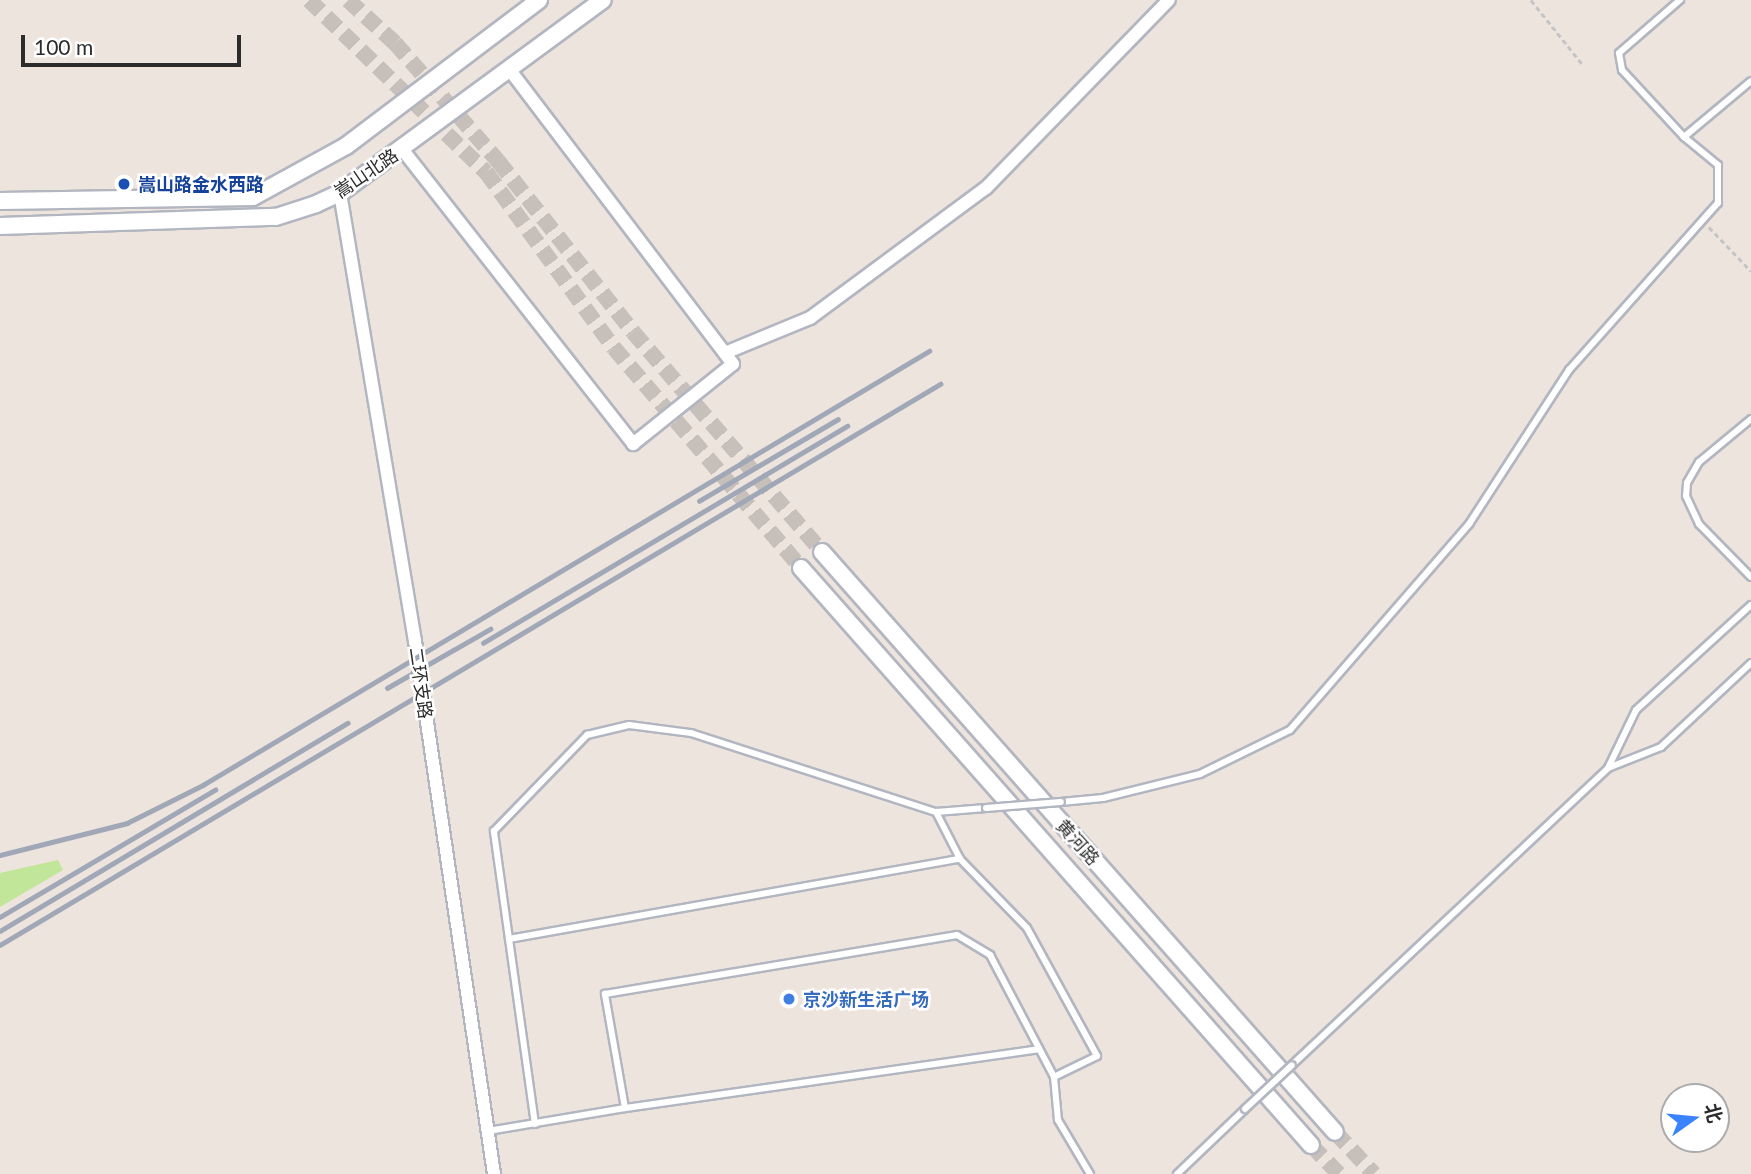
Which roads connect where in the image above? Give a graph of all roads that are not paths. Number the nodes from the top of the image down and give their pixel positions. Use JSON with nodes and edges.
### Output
{"nodes":[{"id":1,"x":539,"y":0,"type":"edge"},
{"id":2,"x":603,"y":0,"type":"edge"},
{"id":3,"x":1169,"y":0,"type":"edge"},
{"id":4,"x":1680,"y":0,"type":"edge"},
{"id":5,"x":510,"y":70,"type":"junction"},
{"id":6,"x":1751,"y":81,"type":"edge"},
{"id":7,"x":1684,"y":138,"type":"junction"},
{"id":8,"x":402,"y":149,"type":"junction"},
{"id":9,"x":341,"y":193,"type":"junction"},
{"id":10,"x":0,"y":201,"type":"edge"},
{"id":11,"x":0,"y":226,"type":"edge"},
{"id":12,"x":725,"y":353,"type":"junction"},
{"id":13,"x":1751,"y":419,"type":"edge"},
{"id":14,"x":822,"y":552,"type":"tunnel mouth"},
{"id":15,"x":801,"y":568,"type":"tunnel mouth"},
{"id":16,"x":1751,"y":577,"type":"edge"},
{"id":17,"x":1751,"y":605,"type":"edge"},
{"id":18,"x":1751,"y":663,"type":"edge"},
{"id":19,"x":1608,"y":768,"type":"junction"},
{"id":20,"x":936,"y":812,"type":"junction"},
{"id":21,"x":960,"y":859,"type":"junction"},
{"id":22,"x":509,"y":939,"type":"junction"},
{"id":23,"x":1039,"y":1049,"type":"junction"},
{"id":24,"x":1054,"y":1077,"type":"junction"},
{"id":25,"x":625,"y":1108,"type":"junction"},
{"id":26,"x":535,"y":1124,"type":"junction"},
{"id":27,"x":488,"y":1131,"type":"junction"},
{"id":28,"x":1335,"y":1132,"type":"tunnel mouth"},
{"id":29,"x":1311,"y":1144,"type":"tunnel mouth"},
{"id":30,"x":494,"y":1174,"type":"edge"},
{"id":31,"x":1090,"y":1174,"type":"edge"},
{"id":32,"x":1177,"y":1174,"type":"edge"}],
"edges":[{"from":1,"to":10,"type":"main road","name":"嵩山北路"},
{"from":2,"to":5,"type":"main road","name":"嵩山北路"},
{"from":3,"to":12,"type":"street"},
{"from":4,"to":7,"type":"lane"},
{"from":5,"to":8,"type":"main road","name":"嵩山北路"},
{"from":5,"to":12,"type":"street"},
{"from":6,"to":7,"type":"lane"},
{"from":7,"to":20,"type":"lane","bridge":true},
{"from":8,"to":9,"type":"main road","name":"嵩山北路"},
{"from":8,"to":12,"type":"street"},
{"from":9,"to":11,"type":"main road","name":"嵩山北路"},
{"from":9,"to":27,"type":"street","name":"二环支路"},
{"from":13,"to":16,"type":"lane"},
{"from":14,"to":28,"type":"main road","name":"黄河路"},
{"from":15,"to":29,"type":"main road","name":"黄河路"},
{"from":17,"to":19,"type":"lane"},
{"from":18,"to":19,"type":"lane"},
{"from":19,"to":32,"type":"lane","bridge":true},
{"from":20,"to":21,"type":"lane"},
{"from":20,"to":22,"type":"lane"},
{"from":21,"to":22,"type":"lane"},
{"from":21,"to":24,"type":"lane"},
{"from":22,"to":26,"type":"lane"},
{"from":23,"to":24,"type":"lane"},
{"from":23,"to":25,"type":"lane"},
{"from":23,"to":25,"type":"lane"},
{"from":24,"to":31,"type":"lane"},
{"from":25,"to":26,"type":"lane"},
{"from":26,"to":27,"type":"lane"},
{"from":27,"to":30,"type":"street","name":"二环支路"}]}
